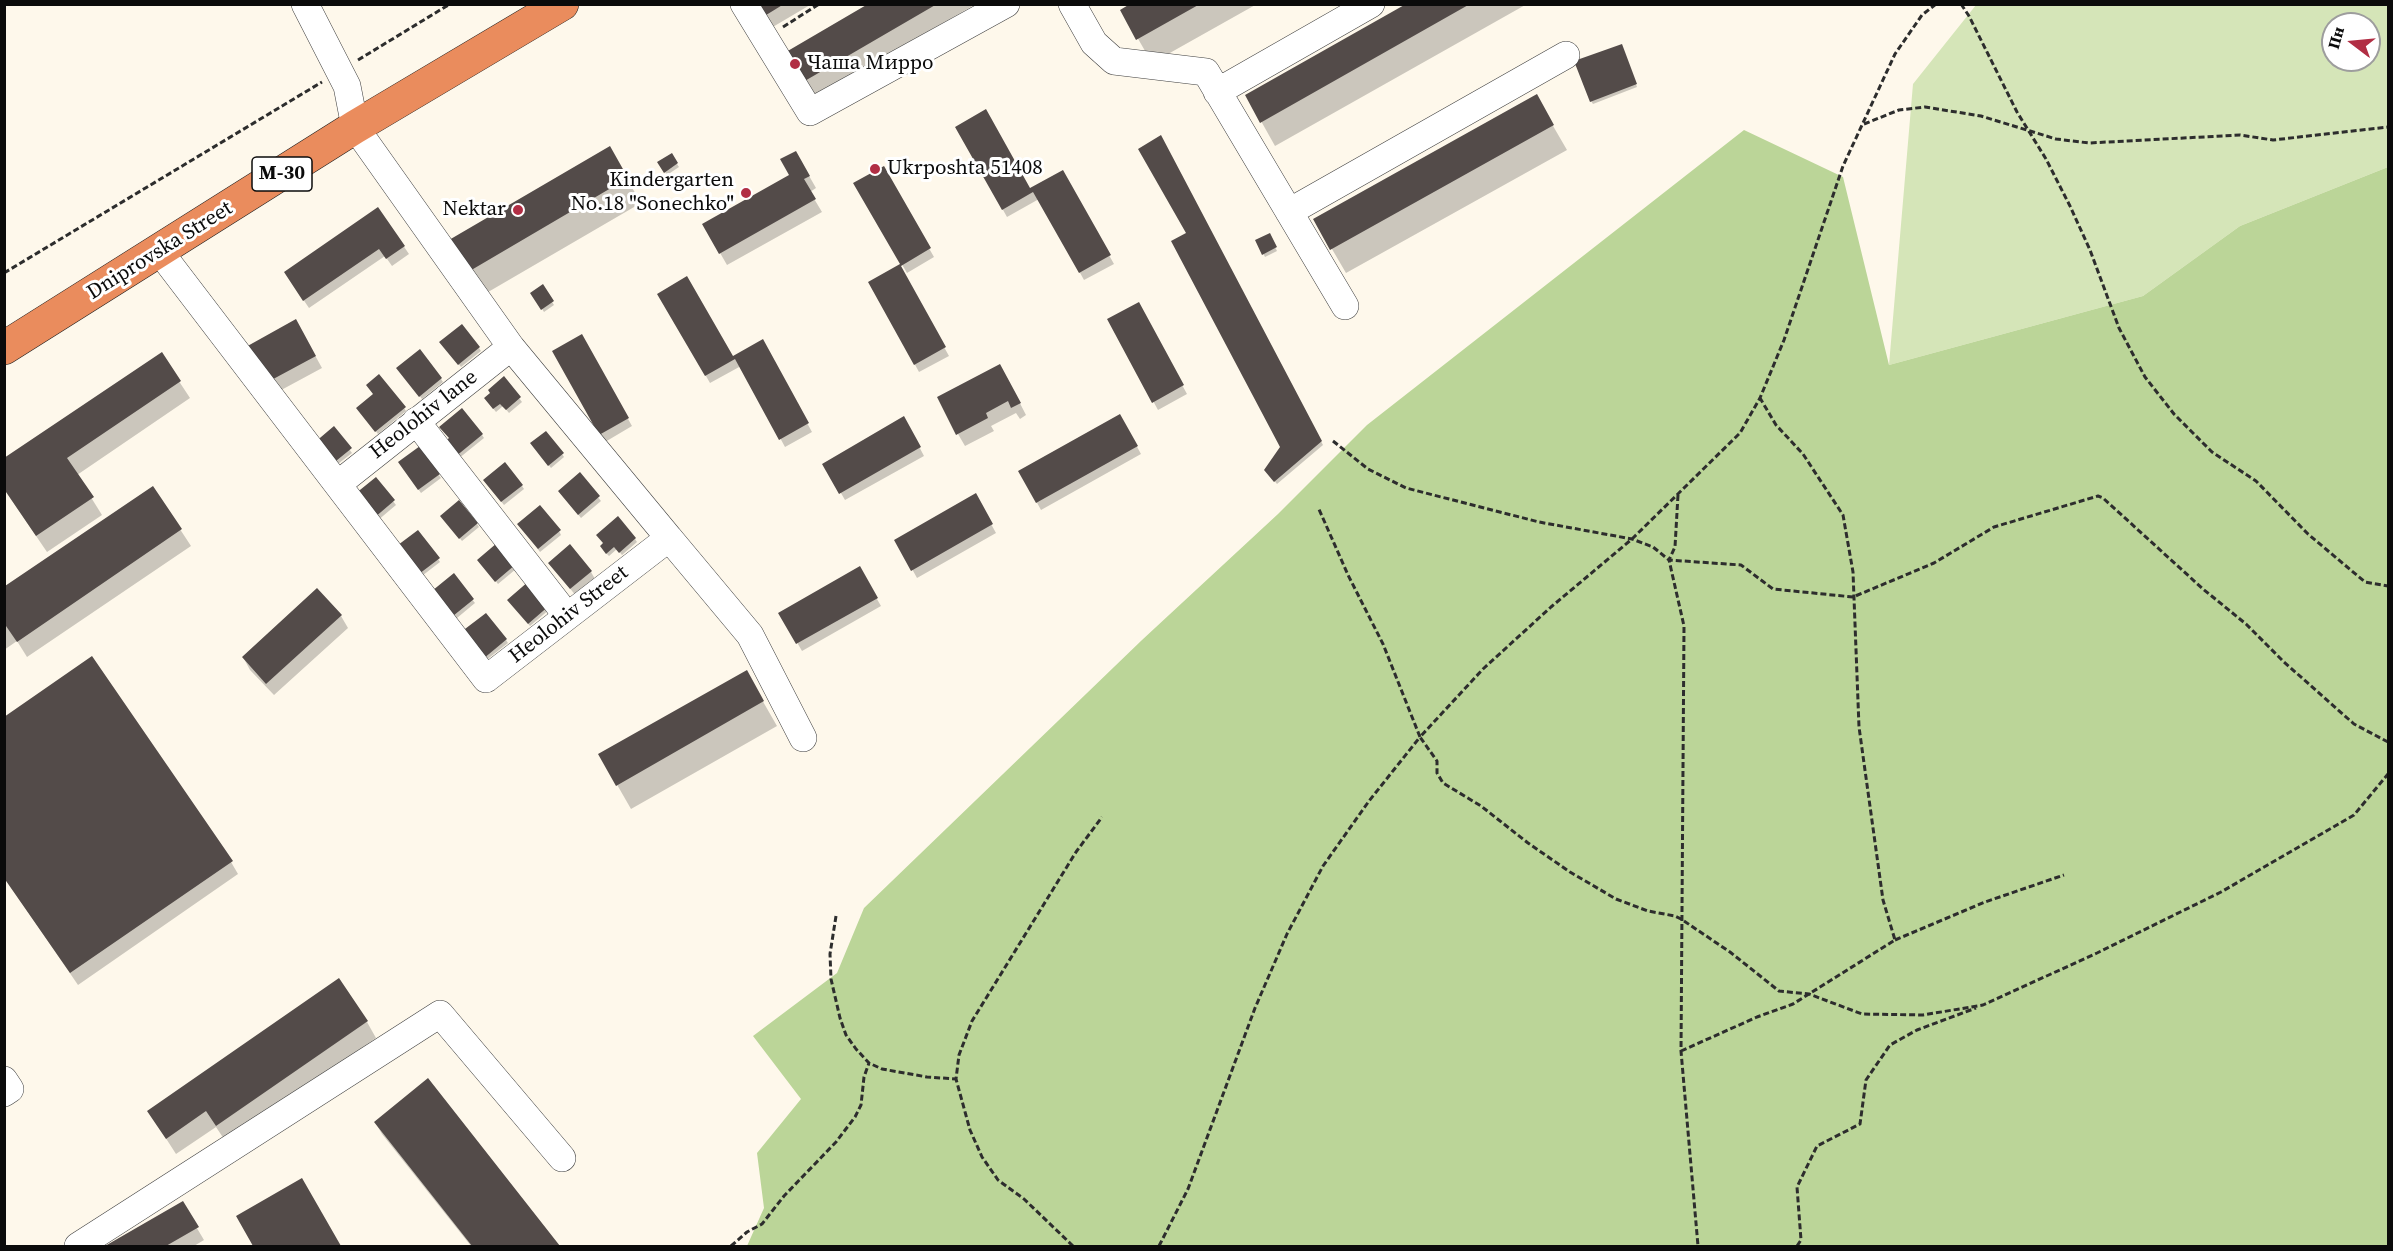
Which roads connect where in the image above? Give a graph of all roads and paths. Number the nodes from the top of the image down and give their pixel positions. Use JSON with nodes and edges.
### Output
{"nodes":[{"id":1,"x":305,"y":4,"type":"edge"},
{"id":2,"x":450,"y":4,"type":"edge"},
{"id":3,"x":562,"y":4,"type":"edge"},
{"id":4,"x":744,"y":4,"type":"edge"},
{"id":5,"x":819,"y":4,"type":"edge"},
{"id":6,"x":1006,"y":4,"type":"edge"},
{"id":7,"x":1371,"y":4,"type":"edge"},
{"id":8,"x":1936,"y":4,"type":"edge"},
{"id":9,"x":1961,"y":4,"type":"edge"},
{"id":10,"x":1079,"y":7,"type":"edge"},
{"id":11,"x":765,"y":39,"type":"junction"},
{"id":12,"x":1566,"y":55,"type":"dead end"},
{"id":13,"x":340,"y":71,"type":"junction"},
{"id":14,"x":1217,"y":92,"type":"junction"},
{"id":15,"x":1864,"y":124,"type":"junction"},
{"id":16,"x":355,"y":127,"type":"junction"},
{"id":17,"x":2388,"y":127,"type":"edge"},
{"id":18,"x":2030,"y":132,"type":"junction"},
{"id":19,"x":1289,"y":212,"type":"junction"},
{"id":20,"x":160,"y":252,"type":"junction"},
{"id":21,"x":4,"y":273,"type":"edge"},
{"id":22,"x":1345,"y":306,"type":"dead end"},
{"id":23,"x":511,"y":347,"type":"junction"},
{"id":24,"x":4,"y":348,"type":"edge"},
{"id":25,"x":1760,"y":398,"type":"junction"},
{"id":26,"x":416,"y":420,"type":"junction"},
{"id":27,"x":1333,"y":441,"type":"dead end"},
{"id":28,"x":338,"y":484,"type":"junction"},
{"id":29,"x":1678,"y":495,"type":"junction"},
{"id":30,"x":1318,"y":507,"type":"dead end"},
{"id":31,"x":669,"y":538,"type":"junction"},
{"id":32,"x":1632,"y":538,"type":"junction"},
{"id":33,"x":1669,"y":560,"type":"junction"},
{"id":34,"x":2388,"y":586,"type":"edge"},
{"id":35,"x":1853,"y":597,"type":"junction"},
{"id":36,"x":566,"y":617,"type":"junction"},
{"id":37,"x":1420,"y":736,"type":"junction"},
{"id":38,"x":803,"y":738,"type":"dead end"},
{"id":39,"x":2388,"y":742,"type":"edge"},
{"id":40,"x":2388,"y":774,"type":"edge"},
{"id":41,"x":1102,"y":817,"type":"dead end"},
{"id":42,"x":2064,"y":876,"type":"dead end"},
{"id":43,"x":836,"y":916,"type":"dead end"},
{"id":44,"x":1681,"y":919,"type":"junction"},
{"id":45,"x":1895,"y":940,"type":"junction"},
{"id":46,"x":1809,"y":994,"type":"junction"},
{"id":47,"x":1983,"y":1005,"type":"junction"},
{"id":48,"x":1682,"y":1051,"type":"junction"},
{"id":49,"x":869,"y":1063,"type":"junction"},
{"id":50,"x":956,"y":1079,"type":"junction"},
{"id":51,"x":4,"y":1080,"type":"edge"},
{"id":52,"x":4,"y":1093,"type":"edge"},
{"id":53,"x":562,"y":1158,"type":"dead end"},
{"id":54,"x":78,"y":1246,"type":"edge"},
{"id":55,"x":731,"y":1246,"type":"edge"},
{"id":56,"x":1072,"y":1246,"type":"edge"},
{"id":57,"x":1159,"y":1246,"type":"edge"},
{"id":58,"x":1698,"y":1246,"type":"edge"},
{"id":59,"x":1797,"y":1246,"type":"edge"}],
"edges":[{"from":1,"to":13,"type":"street"},
{"from":2,"to":13,"type":"path"},
{"from":3,"to":16,"type":"highway","name":"Dniprovska Street","number":"М-30"},
{"from":4,"to":11,"type":"street"},
{"from":5,"to":11,"type":"path"},
{"from":6,"to":11,"type":"street"},
{"from":7,"to":14,"type":"street"},
{"from":8,"to":15,"type":"path"},
{"from":9,"to":18,"type":"path"},
{"from":10,"to":14,"type":"street"},
{"from":12,"to":19,"type":"street"},
{"from":13,"to":16,"type":"street"},
{"from":13,"to":21,"type":"path"},
{"from":14,"to":19,"type":"street"},
{"from":15,"to":18,"type":"path"},
{"from":15,"to":25,"type":"path"},
{"from":16,"to":20,"type":"highway","name":"Dniprovska Street","number":"М-30"},
{"from":16,"to":23,"type":"street"},
{"from":17,"to":18,"type":"path"},
{"from":18,"to":34,"type":"path"},
{"from":19,"to":22,"type":"street"},
{"from":20,"to":24,"type":"highway","name":"Dniprovska Street","number":"М-30"},
{"from":20,"to":28,"type":"street","name":"Heolohiv Street"},
{"from":23,"to":26,"type":"street","name":"Heolohiv lane"},
{"from":23,"to":31,"type":"street"},
{"from":25,"to":29,"type":"path"},
{"from":25,"to":35,"type":"path"},
{"from":26,"to":28,"type":"street","name":"Heolohiv lane"},
{"from":26,"to":36,"type":"street"},
{"from":27,"to":32,"type":"path"},
{"from":28,"to":36,"type":"street","name":"Heolohiv Street"},
{"from":29,"to":32,"type":"path"},
{"from":29,"to":33,"type":"path"},
{"from":30,"to":37,"type":"path"},
{"from":31,"to":36,"type":"street","name":"Heolohiv Street"},
{"from":31,"to":38,"type":"street"},
{"from":32,"to":33,"type":"path"},
{"from":32,"to":37,"type":"path"},
{"from":33,"to":35,"type":"path"},
{"from":33,"to":44,"type":"path"},
{"from":35,"to":39,"type":"path"},
{"from":35,"to":45,"type":"path"},
{"from":37,"to":44,"type":"path"},
{"from":37,"to":57,"type":"path"},
{"from":40,"to":47,"type":"path"},
{"from":41,"to":50,"type":"path"},
{"from":42,"to":45,"type":"path"},
{"from":43,"to":49,"type":"path"},
{"from":44,"to":46,"type":"path"},
{"from":44,"to":48,"type":"path"},
{"from":45,"to":46,"type":"path"},
{"from":46,"to":47,"type":"path"},
{"from":46,"to":48,"type":"path"},
{"from":47,"to":59,"type":"path"},
{"from":48,"to":58,"type":"path"},
{"from":49,"to":50,"type":"path"},
{"from":49,"to":55,"type":"path"},
{"from":50,"to":56,"type":"path"},
{"from":51,"to":52,"type":"street"},
{"from":53,"to":54,"type":"street"}]}
